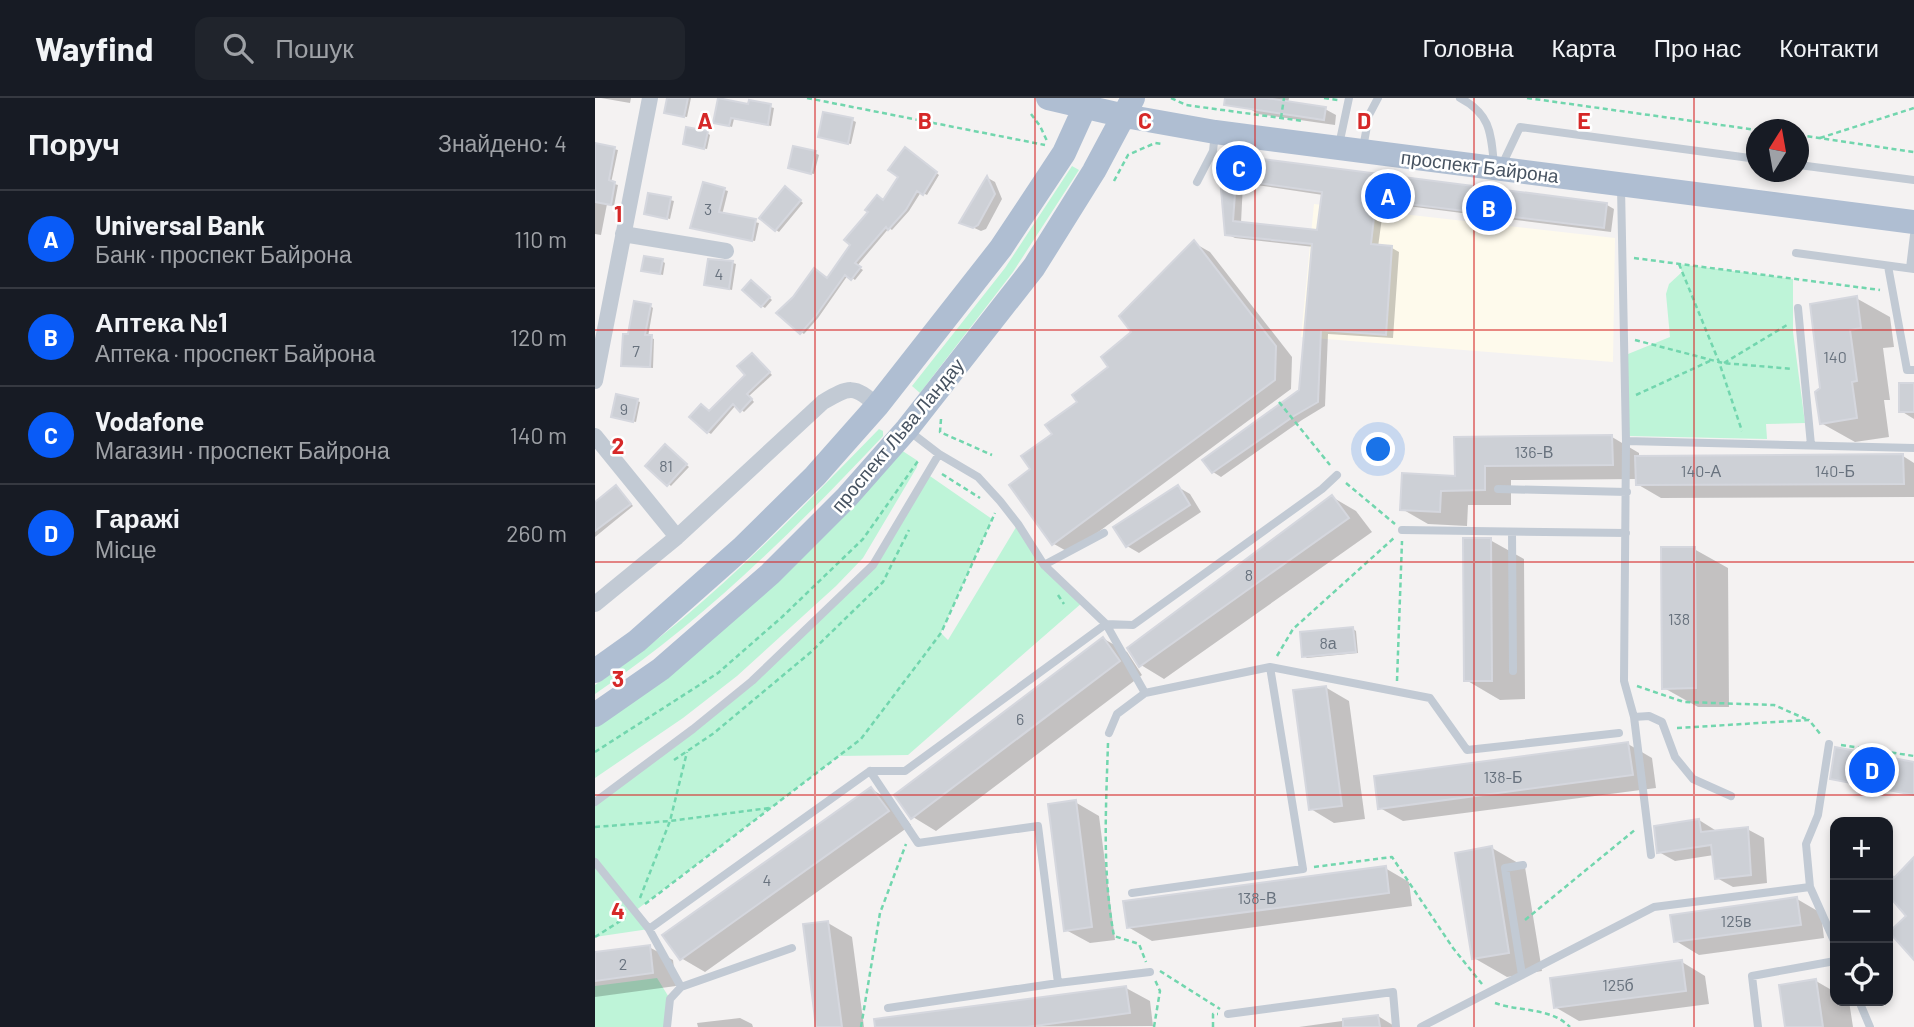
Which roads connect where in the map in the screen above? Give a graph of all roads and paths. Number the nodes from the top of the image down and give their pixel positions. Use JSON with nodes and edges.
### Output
{"nodes":[{"id":1,"x":650,"y":98,"type":"edge"},
{"id":2,"x":807,"y":98,"type":"edge"},
{"id":3,"x":1171,"y":98,"type":"edge"},
{"id":4,"x":1284,"y":98,"type":"edge"},
{"id":5,"x":1349,"y":98,"type":"edge"},
{"id":6,"x":1378,"y":98,"type":"edge"},
{"id":7,"x":1460,"y":98,"type":"edge"},
{"id":8,"x":1527,"y":98,"type":"edge"},
{"id":9,"x":1087,"y":102,"type":"edge"},
{"id":10,"x":1040,"y":106,"type":"edge"},
{"id":11,"x":1129,"y":107,"type":"edge"},
{"id":12,"x":1914,"y":108,"type":"edge"},
{"id":13,"x":1281,"y":118,"type":"junction"},
{"id":14,"x":1303,"y":121,"type":"dead end"},
{"id":15,"x":1746,"y":129,"type":"edge"},
{"id":16,"x":1215,"y":132,"type":"junction"},
{"id":17,"x":1809,"y":137,"type":"edge"},
{"id":18,"x":1819,"y":138,"type":"junction"},
{"id":19,"x":1350,"y":149,"type":"junction"},
{"id":20,"x":1914,"y":152,"type":"edge"},
{"id":21,"x":1746,"y":158,"type":"edge"},
{"id":22,"x":1809,"y":166,"type":"edge"},
{"id":23,"x":1497,"y":168,"type":"junction"},
{"id":24,"x":1914,"y":180,"type":"edge"},
{"id":25,"x":1196,"y":183,"type":"dead end"},
{"id":26,"x":1621,"y":184,"type":"junction"},
{"id":27,"x":1914,"y":222,"type":"edge"},
{"id":28,"x":623,"y":234,"type":"junction"},
{"id":29,"x":1914,"y":235,"type":"edge"},
{"id":30,"x":726,"y":251,"type":"dead end"},
{"id":31,"x":1796,"y":253,"type":"dead end"},
{"id":32,"x":1623,"y":257,"type":"junction"},
{"id":33,"x":1679,"y":264,"type":"junction"},
{"id":34,"x":1888,"y":266,"type":"junction"},
{"id":35,"x":1912,"y":269,"type":"edge"},
{"id":36,"x":1893,"y":292,"type":"junction"},
{"id":37,"x":1798,"y":308,"type":"dead end"},
{"id":38,"x":1799,"y":318,"type":"junction"},
{"id":39,"x":1624,"y":337,"type":"junction"},
{"id":40,"x":1712,"y":360,"type":"junction"},
{"id":41,"x":1721,"y":363,"type":"junction"},
{"id":42,"x":1804,"y":369,"type":"junction"},
{"id":43,"x":1914,"y":370,"type":"edge"},
{"id":44,"x":595,"y":381,"type":"edge"},
{"id":45,"x":1625,"y":400,"type":"junction"},
{"id":46,"x":877,"y":406,"type":"junction"},
{"id":47,"x":942,"y":416,"type":"dead end"},
{"id":48,"x":907,"y":429,"type":"junction"},
{"id":49,"x":595,"y":436,"type":"edge"},
{"id":50,"x":1626,"y":441,"type":"junction"},
{"id":51,"x":1746,"y":444,"type":"junction"},
{"id":52,"x":1811,"y":445,"type":"junction"},
{"id":53,"x":1914,"y":448,"type":"edge"},
{"id":54,"x":939,"y":454,"type":"junction"},
{"id":55,"x":992,"y":455,"type":"dead end"},
{"id":56,"x":918,"y":461,"type":"dead end"},
{"id":57,"x":938,"y":471,"type":"dead end"},
{"id":58,"x":1337,"y":475,"type":"dead end"},
{"id":59,"x":1497,"y":489,"type":"dead end"},
{"id":60,"x":1627,"y":492,"type":"junction"},
{"id":61,"x":998,"y":505,"type":"junction"},
{"id":62,"x":1004,"y":519,"type":"dead end"},
{"id":63,"x":910,"y":528,"type":"dead end"},
{"id":64,"x":1402,"y":530,"type":"junction"},
{"id":65,"x":1512,"y":532,"type":"junction"},
{"id":66,"x":1104,"y":533,"type":"dead end"},
{"id":67,"x":1626,"y":533,"type":"junction"},
{"id":68,"x":677,"y":537,"type":"junction"},
{"id":69,"x":1044,"y":565,"type":"junction"},
{"id":70,"x":1057,"y":594,"type":"dead end"},
{"id":71,"x":595,"y":604,"type":"edge"},
{"id":72,"x":1064,"y":604,"type":"dead end"},
{"id":73,"x":1106,"y":624,"type":"junction"},
{"id":74,"x":1270,"y":667,"type":"junction"},
{"id":75,"x":595,"y":671,"type":"edge"},
{"id":76,"x":1513,"y":671,"type":"dead end"},
{"id":77,"x":1623,"y":681,"type":"junction"},
{"id":78,"x":1397,"y":692,"type":"junction"},
{"id":79,"x":1145,"y":693,"type":"junction"},
{"id":80,"x":595,"y":715,"type":"edge"},
{"id":81,"x":1634,"y":717,"type":"junction"},
{"id":82,"x":1809,"y":720,"type":"junction"},
{"id":83,"x":1664,"y":729,"type":"junction"},
{"id":84,"x":1109,"y":733,"type":"joint"},
{"id":85,"x":1619,"y":733,"type":"dead end"},
{"id":86,"x":1829,"y":744,"type":"junction"},
{"id":87,"x":688,"y":750,"type":"junction"},
{"id":88,"x":595,"y":752,"type":"edge"},
{"id":89,"x":1914,"y":755,"type":"edge"},
{"id":90,"x":664,"y":766,"type":"dead end"},
{"id":91,"x":870,"y":771,"type":"junction"},
{"id":92,"x":1731,"y":796,"type":"dead end"},
{"id":93,"x":595,"y":802,"type":"edge"},
{"id":94,"x":772,"y":807,"type":"junction"},
{"id":95,"x":1647,"y":820,"type":"junction"},
{"id":96,"x":670,"y":821,"type":"junction"},
{"id":97,"x":595,"y":827,"type":"edge"},
{"id":98,"x":911,"y":832,"type":"junction"},
{"id":99,"x":1651,"y":855,"type":"dead end"},
{"id":100,"x":595,"y":862,"type":"edge"},
{"id":101,"x":1523,"y":865,"type":"dead end"},
{"id":102,"x":1303,"y":869,"type":"junction"},
{"id":103,"x":1810,"y":887,"type":"junction"},
{"id":104,"x":1132,"y":893,"type":"dead end"},
{"id":105,"x":635,"y":911,"type":"junction"},
{"id":106,"x":1518,"y":926,"type":"dead end"},
{"id":107,"x":649,"y":929,"type":"junction"},
{"id":108,"x":1830,"y":932,"type":"edge"},
{"id":109,"x":595,"y":937,"type":"edge"},
{"id":110,"x":792,"y":947,"type":"dead end"},
{"id":111,"x":1830,"y":962,"type":"edge"},
{"id":112,"x":1150,"y":972,"type":"junction"},
{"id":113,"x":1522,"y":975,"type":"junction"},
{"id":114,"x":1491,"y":978,"type":"dead end"},
{"id":115,"x":1058,"y":983,"type":"junction"},
{"id":116,"x":1481,"y":984,"type":"junction"},
{"id":117,"x":681,"y":987,"type":"junction"},
{"id":118,"x":1492,"y":990,"type":"junction"},
{"id":119,"x":1861,"y":1006,"type":"edge"},
{"id":120,"x":888,"y":1008,"type":"dead end"},
{"id":121,"x":1228,"y":1014,"type":"joint"},
{"id":122,"x":667,"y":1027,"type":"edge"},
{"id":123,"x":861,"y":1027,"type":"edge"},
{"id":124,"x":1154,"y":1027,"type":"edge"},
{"id":125,"x":1397,"y":1027,"type":"edge"},
{"id":126,"x":1421,"y":1027,"type":"edge"},
{"id":127,"x":1570,"y":1027,"type":"edge"},
{"id":128,"x":1758,"y":1027,"type":"edge"},
{"id":129,"x":1870,"y":1027,"type":"edge"}],
"edges":[{"from":1,"to":28,"type":"street"},
{"from":2,"to":10,"type":"path"},
{"from":3,"to":13,"type":"path"},
{"from":4,"to":13,"type":"path"},
{"from":5,"to":19,"type":"lane"},
{"from":6,"to":19,"type":"lane"},
{"from":7,"to":23,"type":"lane"},
{"from":8,"to":15,"type":"path"},
{"from":9,"to":10,"type":"main road","name":"проспект Байрона"},
{"from":9,"to":11,"type":"main road","name":"проспект Байрона"},
{"from":9,"to":46,"type":"main road","name":"проспект Льва Ландау"},
{"from":11,"to":16,"type":"main road","name":"проспект Байрона"},
{"from":11,"to":48,"type":"main road","name":"проспект Льва Ландау"},
{"from":12,"to":18,"type":"path"},
{"from":13,"to":14,"type":"path"},
{"from":16,"to":19,"type":"main road","name":"проспект Байрона"},
{"from":16,"to":25,"type":"lane"},
{"from":17,"to":18,"type":"path"},
{"from":18,"to":20,"type":"path"},
{"from":19,"to":23,"type":"main road","name":"проспект Байрона"},
{"from":21,"to":23,"type":"lane"},
{"from":22,"to":24,"type":"lane"},
{"from":23,"to":26,"type":"main road","name":"проспект Байрона"},
{"from":26,"to":27,"type":"main road","name":"проспект Байрона"},
{"from":26,"to":32,"type":"lane"},
{"from":28,"to":30,"type":"street"},
{"from":28,"to":44,"type":"street"},
{"from":29,"to":35,"type":"lane"},
{"from":31,"to":34,"type":"lane"},
{"from":32,"to":33,"type":"path"},
{"from":32,"to":39,"type":"lane"},
{"from":33,"to":36,"type":"path"},
{"from":33,"to":41,"type":"path"},
{"from":34,"to":35,"type":"lane"},
{"from":34,"to":36,"type":"lane"},
{"from":36,"to":43,"type":"lane"},
{"from":37,"to":38,"type":"lane"},
{"from":38,"to":41,"type":"path"},
{"from":38,"to":42,"type":"lane"},
{"from":39,"to":40,"type":"path"},
{"from":39,"to":45,"type":"lane"},
{"from":40,"to":41,"type":"path"},
{"from":40,"to":45,"type":"path"},
{"from":41,"to":42,"type":"path"},
{"from":41,"to":51,"type":"path"},
{"from":42,"to":52,"type":"lane"},
{"from":45,"to":50,"type":"lane"},
{"from":46,"to":48,"type":"main road"},
{"from":46,"to":68,"type":"street"},
{"from":46,"to":75,"type":"main road","name":"проспект Льва Ландау"},
{"from":47,"to":55,"type":"path"},
{"from":48,"to":54,"type":"lane"},
{"from":48,"to":80,"type":"main road","name":"проспект Льва Ландау"},
{"from":49,"to":68,"type":"street"},
{"from":50,"to":51,"type":"lane"},
{"from":50,"to":60,"type":"lane"},
{"from":51,"to":52,"type":"lane"},
{"from":52,"to":53,"type":"lane"},
{"from":54,"to":61,"type":"lane"},
{"from":54,"to":93,"type":"lane"},
{"from":56,"to":88,"type":"path"},
{"from":57,"to":61,"type":"path"},
{"from":58,"to":73,"type":"lane"},
{"from":59,"to":60,"type":"lane"},
{"from":60,"to":67,"type":"lane"},
{"from":61,"to":62,"type":"path"},
{"from":61,"to":69,"type":"lane"},
{"from":61,"to":94,"type":"path"},
{"from":63,"to":87,"type":"path"},
{"from":64,"to":65,"type":"lane"},
{"from":64,"to":74,"type":"path"},
{"from":64,"to":78,"type":"path"},
{"from":65,"to":67,"type":"lane"},
{"from":65,"to":76,"type":"lane"},
{"from":66,"to":69,"type":"lane"},
{"from":67,"to":77,"type":"lane"},
{"from":68,"to":71,"type":"street"},
{"from":69,"to":73,"type":"lane"},
{"from":70,"to":72,"type":"path"},
{"from":73,"to":79,"type":"lane"},
{"from":73,"to":91,"type":"lane"},
{"from":74,"to":78,"type":"lane"},
{"from":74,"to":79,"type":"lane"},
{"from":74,"to":102,"type":"lane"},
{"from":77,"to":81,"type":"lane"},
{"from":77,"to":82,"type":"path"},
{"from":78,"to":85,"type":"lane"},
{"from":79,"to":84,"type":"lane"},
{"from":81,"to":83,"type":"lane"},
{"from":81,"to":95,"type":"lane"},
{"from":82,"to":83,"type":"path"},
{"from":82,"to":86,"type":"path"},
{"from":83,"to":92,"type":"lane"},
{"from":84,"to":112,"type":"path"},
{"from":86,"to":89,"type":"path"},
{"from":86,"to":103,"type":"lane"},
{"from":87,"to":90,"type":"path"},
{"from":87,"to":96,"type":"path"},
{"from":91,"to":98,"type":"lane"},
{"from":91,"to":107,"type":"lane"},
{"from":94,"to":96,"type":"path"},
{"from":94,"to":105,"type":"path"},
{"from":95,"to":99,"type":"lane"},
{"from":95,"to":106,"type":"path"},
{"from":96,"to":97,"type":"path"},
{"from":96,"to":105,"type":"path"},
{"from":98,"to":115,"type":"lane"},
{"from":98,"to":123,"type":"path"},
{"from":100,"to":105,"type":"lane"},
{"from":101,"to":113,"type":"lane"},
{"from":102,"to":104,"type":"lane"},
{"from":102,"to":116,"type":"path"},
{"from":103,"to":108,"type":"lane"},
{"from":103,"to":113,"type":"lane"},
{"from":105,"to":107,"type":"lane"},
{"from":105,"to":109,"type":"path"},
{"from":107,"to":117,"type":"lane"},
{"from":110,"to":117,"type":"lane"},
{"from":111,"to":128,"type":"lane"},
{"from":112,"to":115,"type":"lane"},
{"from":112,"to":121,"type":"path"},
{"from":112,"to":124,"type":"path"},
{"from":113,"to":118,"type":"lane"},
{"from":114,"to":116,"type":"path"},
{"from":115,"to":120,"type":"lane"},
{"from":116,"to":118,"type":"path"},
{"from":117,"to":122,"type":"lane"},
{"from":118,"to":126,"type":"lane"},
{"from":118,"to":127,"type":"path"},
{"from":119,"to":129,"type":"lane"},
{"from":121,"to":125,"type":"lane"}]}
